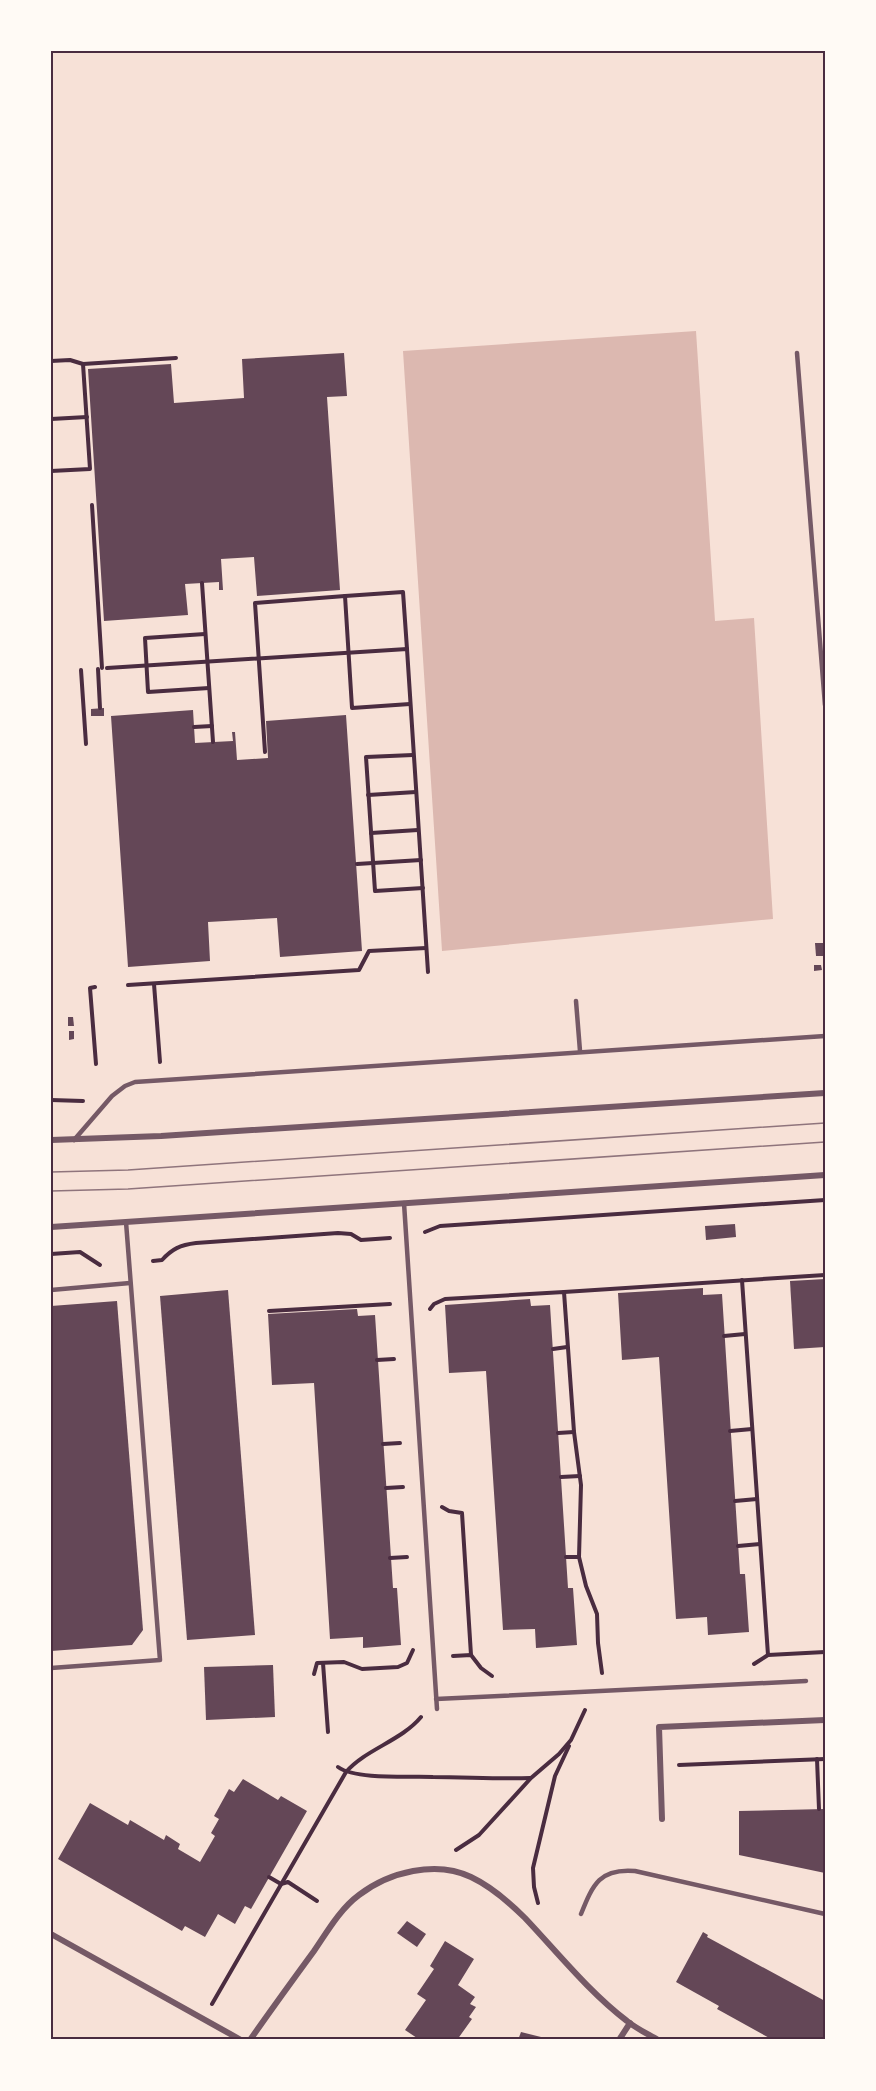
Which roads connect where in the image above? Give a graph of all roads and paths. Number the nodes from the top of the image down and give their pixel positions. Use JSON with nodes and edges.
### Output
{"nodes":[{"id":1,"x":797,"y":353,"type":"dead end"},
{"id":2,"x":176,"y":358,"type":"dead end"},
{"id":3,"x":51,"y":361,"type":"edge"},
{"id":4,"x":83,"y":364,"type":"junction"},
{"id":5,"x":87,"y":417,"type":"junction"},
{"id":6,"x":51,"y":419,"type":"edge"},
{"id":7,"x":51,"y":471,"type":"edge"},
{"id":8,"x":92,"y":505,"type":"dead end"},
{"id":9,"x":202,"y":583,"type":"dead end"},
{"id":10,"x":345,"y":596,"type":"junction"},
{"id":11,"x":206,"y":634,"type":"junction"},
{"id":12,"x":407,"y":649,"type":"junction"},
{"id":13,"x":348,"y":652,"type":"junction"},
{"id":14,"x":258,"y":658,"type":"junction"},
{"id":15,"x":207,"y":662,"type":"junction"},
{"id":16,"x":147,"y":665,"type":"junction"},
{"id":17,"x":103,"y":668,"type":"junction"},
{"id":18,"x":81,"y":670,"type":"dead end"},
{"id":19,"x":209,"y":688,"type":"junction"},
{"id":20,"x":410,"y":704,"type":"junction"},
{"id":21,"x":825,"y":705,"type":"edge"},
{"id":22,"x":100,"y":708,"type":"dead end"},
{"id":23,"x":212,"y":726,"type":"junction"},
{"id":24,"x":195,"y":727,"type":"dead end"},
{"id":25,"x":213,"y":742,"type":"dead end"},
{"id":26,"x":86,"y":744,"type":"dead end"},
{"id":27,"x":265,"y":752,"type":"dead end"},
{"id":28,"x":413,"y":755,"type":"junction"},
{"id":29,"x":416,"y":792,"type":"junction"},
{"id":30,"x":368,"y":795,"type":"junction"},
{"id":31,"x":418,"y":830,"type":"junction"},
{"id":32,"x":371,"y":833,"type":"junction"},
{"id":33,"x":421,"y":860,"type":"junction"},
{"id":34,"x":373,"y":863,"type":"junction"},
{"id":35,"x":357,"y":864,"type":"dead end"},
{"id":36,"x":423,"y":888,"type":"junction"},
{"id":37,"x":426,"y":948,"type":"junction"},
{"id":38,"x":428,"y":972,"type":"dead end"},
{"id":39,"x":154,"y":984,"type":"junction"},
{"id":40,"x":128,"y":985,"type":"dead end"},
{"id":41,"x":95,"y":987,"type":"dead end"},
{"id":42,"x":576,"y":1001,"type":"dead end"},
{"id":43,"x":825,"y":1036,"type":"edge"},
{"id":44,"x":580,"y":1051,"type":"junction"},
{"id":45,"x":160,"y":1062,"type":"dead end"},
{"id":46,"x":96,"y":1064,"type":"dead end"},
{"id":47,"x":825,"y":1093,"type":"edge"},
{"id":48,"x":51,"y":1140,"type":"edge"},
{"id":49,"x":74,"y":1140,"type":"junction"},
{"id":50,"x":825,"y":1174,"type":"edge"},
{"id":51,"x":825,"y":1200,"type":"edge"},
{"id":52,"x":404,"y":1203,"type":"junction"},
{"id":53,"x":126,"y":1222,"type":"junction"},
{"id":54,"x":51,"y":1227,"type":"edge"},
{"id":55,"x":419,"y":1236,"type":"dead end"},
{"id":56,"x":387,"y":1248,"type":"dead end"},
{"id":57,"x":51,"y":1254,"type":"edge"},
{"id":58,"x":153,"y":1261,"type":"dead end"},
{"id":59,"x":102,"y":1265,"type":"dead end"},
{"id":60,"x":825,"y":1275,"type":"edge"},
{"id":61,"x":742,"y":1280,"type":"junction"},
{"id":62,"x":130,"y":1283,"type":"junction"},
{"id":63,"x":51,"y":1290,"type":"edge"},
{"id":64,"x":564,"y":1292,"type":"junction"},
{"id":65,"x":390,"y":1295,"type":"dead end"},
{"id":66,"x":269,"y":1311,"type":"dead end"},
{"id":67,"x":428,"y":1313,"type":"dead end"},
{"id":68,"x":746,"y":1334,"type":"junction"},
{"id":69,"x":724,"y":1336,"type":"dead end"},
{"id":70,"x":567,"y":1347,"type":"junction"},
{"id":71,"x":394,"y":1349,"type":"dead end"},
{"id":72,"x":552,"y":1349,"type":"dead end"},
{"id":73,"x":394,"y":1359,"type":"junction"},
{"id":74,"x":377,"y":1360,"type":"dead end"},
{"id":75,"x":395,"y":1369,"type":"dead end"},
{"id":76,"x":752,"y":1429,"type":"junction"},
{"id":77,"x":730,"y":1431,"type":"dead end"},
{"id":78,"x":399,"y":1432,"type":"dead end"},
{"id":79,"x":558,"y":1432,"type":"dead end"},
{"id":80,"x":574,"y":1432,"type":"junction"},
{"id":81,"x":400,"y":1443,"type":"junction"},
{"id":82,"x":383,"y":1444,"type":"dead end"},
{"id":83,"x":400,"y":1454,"type":"dead end"},
{"id":84,"x":402,"y":1476,"type":"dead end"},
{"id":85,"x":580,"y":1476,"type":"junction"},
{"id":86,"x":561,"y":1477,"type":"dead end"},
{"id":87,"x":403,"y":1487,"type":"junction"},
{"id":88,"x":386,"y":1488,"type":"dead end"},
{"id":89,"x":403,"y":1499,"type":"dead end"},
{"id":90,"x":757,"y":1499,"type":"junction"},
{"id":91,"x":735,"y":1501,"type":"dead end"},
{"id":92,"x":440,"y":1502,"type":"dead end"},
{"id":93,"x":760,"y":1544,"type":"junction"},
{"id":94,"x":406,"y":1546,"type":"dead end"},
{"id":95,"x":738,"y":1546,"type":"dead end"},
{"id":96,"x":390,"y":1557,"type":"dead end"},
{"id":97,"x":566,"y":1557,"type":"dead end"},
{"id":98,"x":579,"y":1557,"type":"junction"},
{"id":99,"x":412,"y":1639,"type":"dead end"},
{"id":100,"x":413,"y":1651,"type":"junction"},
{"id":101,"x":434,"y":1654,"type":"junction"},
{"id":102,"x":471,"y":1655,"type":"junction"},
{"id":103,"x":768,"y":1655,"type":"dead end"},
{"id":104,"x":323,"y":1663,"type":"junction"},
{"id":105,"x":51,"y":1668,"type":"edge"},
{"id":106,"x":602,"y":1672,"type":"junction"},
{"id":107,"x":591,"y":1673,"type":"dead end"},
{"id":108,"x":314,"y":1674,"type":"dead end"},
{"id":109,"x":494,"y":1677,"type":"dead end"},
{"id":110,"x":806,"y":1681,"type":"dead end"},
{"id":111,"x":593,"y":1691,"type":"junction"},
{"id":112,"x":436,"y":1699,"type":"junction"},
{"id":113,"x":437,"y":1709,"type":"dead end"},
{"id":114,"x":825,"y":1720,"type":"edge"},
{"id":115,"x":328,"y":1732,"type":"dead end"},
{"id":116,"x":571,"y":1740,"type":"junction"},
{"id":117,"x":825,"y":1759,"type":"edge"},
{"id":118,"x":817,"y":1760,"type":"junction"},
{"id":119,"x":660,"y":1765,"type":"junction"},
{"id":120,"x":338,"y":1767,"type":"dead end"},
{"id":121,"x":346,"y":1772,"type":"junction"},
{"id":122,"x":531,"y":1778,"type":"junction"},
{"id":123,"x":819,"y":1809,"type":"dead end"},
{"id":124,"x":662,"y":1819,"type":"dead end"},
{"id":125,"x":456,"y":1850,"type":"dead end"},
{"id":126,"x":269,"y":1877,"type":"dead end"},
{"id":127,"x":281,"y":1884,"type":"junction"},
{"id":128,"x":317,"y":1901,"type":"dead end"},
{"id":129,"x":539,"y":1904,"type":"dead end"},
{"id":130,"x":580,"y":1914,"type":"dead end"},
{"id":131,"x":825,"y":1914,"type":"edge"},
{"id":132,"x":51,"y":1934,"type":"edge"},
{"id":133,"x":211,"y":2005,"type":"dead end"},
{"id":134,"x":630,"y":2023,"type":"junction"},
{"id":135,"x":241,"y":2040,"type":"edge"},
{"id":136,"x":250,"y":2040,"type":"edge"},
{"id":137,"x":619,"y":2040,"type":"edge"},
{"id":138,"x":658,"y":2040,"type":"edge"}],
"edges":[{"from":1,"to":21,"type":"lane"},
{"from":2,"to":4,"type":"path"},
{"from":3,"to":4,"type":"path"},
{"from":4,"to":5,"type":"path"},
{"from":5,"to":6,"type":"path"},
{"from":5,"to":7,"type":"path"},
{"from":8,"to":17,"type":"path"},
{"from":9,"to":11,"type":"path"},
{"from":10,"to":12,"type":"path"},
{"from":10,"to":13,"type":"path"},
{"from":10,"to":14,"type":"path"},
{"from":11,"to":15,"type":"path"},
{"from":11,"to":16,"type":"path"},
{"from":12,"to":13,"type":"path"},
{"from":12,"to":20,"type":"path"},
{"from":13,"to":14,"type":"path"},
{"from":13,"to":20,"type":"path"},
{"from":14,"to":15,"type":"path"},
{"from":14,"to":27,"type":"path"},
{"from":15,"to":16,"type":"path"},
{"from":15,"to":19,"type":"path"},
{"from":16,"to":17,"type":"path"},
{"from":16,"to":19,"type":"path"},
{"from":17,"to":22,"type":"path"},
{"from":18,"to":26,"type":"path"},
{"from":19,"to":23,"type":"path"},
{"from":20,"to":28,"type":"path"},
{"from":23,"to":24,"type":"path"},
{"from":23,"to":25,"type":"path"},
{"from":28,"to":29,"type":"path"},
{"from":28,"to":30,"type":"path"},
{"from":29,"to":30,"type":"path"},
{"from":29,"to":31,"type":"path"},
{"from":30,"to":32,"type":"path"},
{"from":31,"to":32,"type":"path"},
{"from":31,"to":33,"type":"path"},
{"from":32,"to":34,"type":"path"},
{"from":33,"to":34,"type":"path"},
{"from":33,"to":36,"type":"path"},
{"from":34,"to":35,"type":"path"},
{"from":34,"to":36,"type":"path"},
{"from":36,"to":37,"type":"path"},
{"from":37,"to":38,"type":"path"},
{"from":37,"to":39,"type":"path"},
{"from":39,"to":40,"type":"path"},
{"from":39,"to":45,"type":"path"},
{"from":41,"to":46,"type":"path"},
{"from":42,"to":44,"type":"lane"},
{"from":43,"to":44,"type":"lane"},
{"from":44,"to":49,"type":"lane"},
{"from":47,"to":49,"type":"street"},
{"from":48,"to":49,"type":"street"},
{"from":50,"to":52,"type":"street"},
{"from":51,"to":55,"type":"path"},
{"from":52,"to":53,"type":"street"},
{"from":52,"to":101,"type":"lane"},
{"from":53,"to":54,"type":"street"},
{"from":53,"to":62,"type":"lane"},
{"from":56,"to":58,"type":"path"},
{"from":57,"to":59,"type":"path"},
{"from":60,"to":61,"type":"path"},
{"from":61,"to":64,"type":"path"},
{"from":61,"to":68,"type":"path"},
{"from":62,"to":63,"type":"lane"},
{"from":62,"to":105,"type":"lane"},
{"from":64,"to":67,"type":"path"},
{"from":64,"to":70,"type":"path"},
{"from":65,"to":66,"type":"path"},
{"from":68,"to":69,"type":"path"},
{"from":68,"to":76,"type":"path"},
{"from":70,"to":72,"type":"path"},
{"from":70,"to":80,"type":"path"},
{"from":71,"to":73,"type":"path"},
{"from":73,"to":74,"type":"path"},
{"from":73,"to":75,"type":"path"},
{"from":76,"to":77,"type":"path"},
{"from":76,"to":90,"type":"path"},
{"from":78,"to":81,"type":"path"},
{"from":79,"to":80,"type":"path"},
{"from":80,"to":85,"type":"path"},
{"from":81,"to":82,"type":"path"},
{"from":81,"to":83,"type":"path"},
{"from":84,"to":87,"type":"path"},
{"from":85,"to":86,"type":"path"},
{"from":85,"to":98,"type":"path"},
{"from":87,"to":88,"type":"path"},
{"from":87,"to":89,"type":"path"},
{"from":90,"to":91,"type":"path"},
{"from":90,"to":93,"type":"path"},
{"from":92,"to":102,"type":"path"},
{"from":93,"to":95,"type":"path"},
{"from":93,"to":103,"type":"path"},
{"from":94,"to":96,"type":"path"},
{"from":97,"to":98,"type":"path"},
{"from":98,"to":106,"type":"path"},
{"from":99,"to":100,"type":"path"},
{"from":100,"to":101,"type":"path"},
{"from":100,"to":104,"type":"path"},
{"from":101,"to":102,"type":"path"},
{"from":101,"to":112,"type":"lane"},
{"from":102,"to":109,"type":"path"},
{"from":104,"to":108,"type":"path"},
{"from":104,"to":115,"type":"path"},
{"from":106,"to":107,"type":"path"},
{"from":106,"to":111,"type":"path"},
{"from":110,"to":111,"type":"lane"},
{"from":111,"to":112,"type":"lane"},
{"from":111,"to":116,"type":"path"},
{"from":112,"to":113,"type":"lane"},
{"from":112,"to":121,"type":"path"},
{"from":114,"to":119,"type":"street"},
{"from":116,"to":122,"type":"path"},
{"from":116,"to":129,"type":"path"},
{"from":117,"to":118,"type":"path"},
{"from":118,"to":119,"type":"path"},
{"from":118,"to":123,"type":"path"},
{"from":119,"to":124,"type":"street"},
{"from":120,"to":121,"type":"path"},
{"from":121,"to":122,"type":"path"},
{"from":121,"to":127,"type":"path"},
{"from":122,"to":125,"type":"path"},
{"from":126,"to":127,"type":"path"},
{"from":127,"to":128,"type":"path"},
{"from":127,"to":133,"type":"path"},
{"from":130,"to":131,"type":"lane"},
{"from":132,"to":135,"type":"street"},
{"from":134,"to":136,"type":"street"},
{"from":134,"to":137,"type":"street"},
{"from":134,"to":138,"type":"street"}]}
